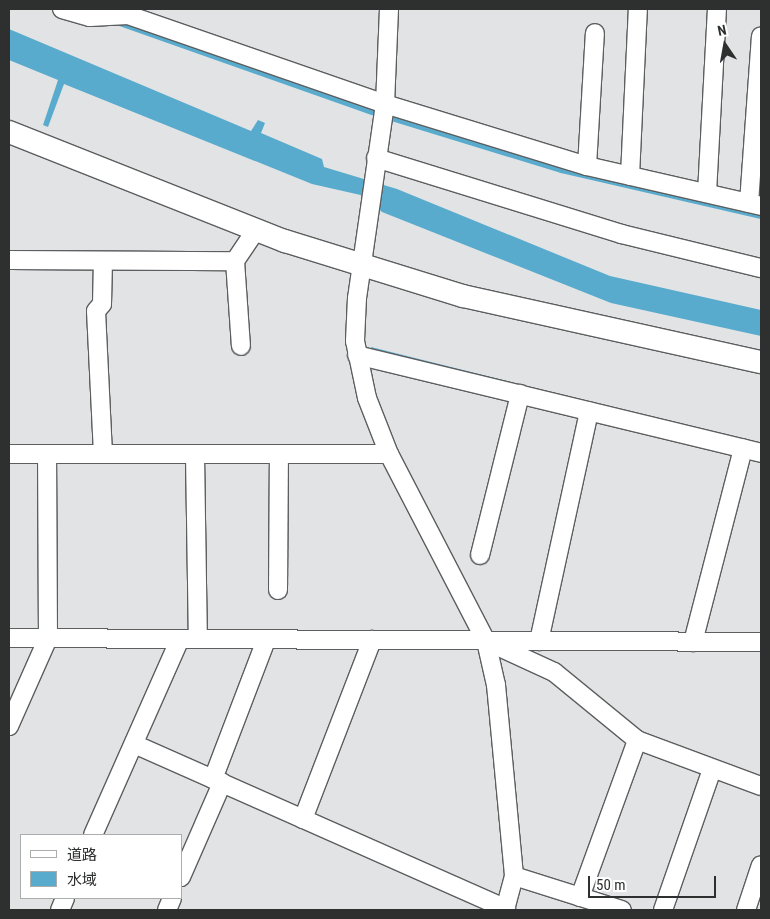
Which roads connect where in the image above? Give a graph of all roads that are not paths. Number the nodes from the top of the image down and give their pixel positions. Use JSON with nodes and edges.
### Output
{"nodes":[{"id":1,"x":62,"y":9,"type":"edge"},
{"id":2,"x":389,"y":9,"type":"edge"},
{"id":3,"x":638,"y":9,"type":"edge"},
{"id":4,"x":717,"y":9,"type":"edge"},
{"id":5,"x":595,"y":33,"type":"dead end"},
{"id":6,"x":761,"y":36,"type":"edge"},
{"id":7,"x":384,"y":111,"type":"junction"},
{"id":8,"x":9,"y":132,"type":"edge"},
{"id":9,"x":376,"y":158,"type":"junction"},
{"id":10,"x":587,"y":166,"type":"junction"},
{"id":11,"x":630,"y":176,"type":"junction"},
{"id":12,"x":707,"y":193,"type":"junction"},
{"id":13,"x":755,"y":204,"type":"edge"},
{"id":14,"x":255,"y":231,"type":"junction"},
{"id":15,"x":9,"y":260,"type":"edge"},
{"id":16,"x":103,"y":261,"type":"junction"},
{"id":17,"x":235,"y":261,"type":"junction"},
{"id":18,"x":362,"y":263,"type":"junction"},
{"id":19,"x":761,"y":268,"type":"edge"},
{"id":20,"x":241,"y":346,"type":"dead end"},
{"id":21,"x":357,"y":355,"type":"junction"},
{"id":22,"x":761,"y":362,"type":"edge"},
{"id":23,"x":520,"y":394,"type":"junction"},
{"id":24,"x":589,"y":411,"type":"junction"},
{"id":25,"x":743,"y":448,"type":"junction"},
{"id":26,"x":761,"y":453,"type":"edge"},
{"id":27,"x":9,"y":454,"type":"edge"},
{"id":28,"x":47,"y":454,"type":"junction"},
{"id":29,"x":103,"y":454,"type":"junction"},
{"id":30,"x":389,"y":454,"type":"junction"},
{"id":31,"x":194,"y":455,"type":"junction"},
{"id":32,"x":279,"y":456,"type":"junction"},
{"id":33,"x":480,"y":555,"type":"dead end"},
{"id":34,"x":278,"y":590,"type":"dead end"},
{"id":35,"x":9,"y":638,"type":"edge"},
{"id":36,"x":48,"y":638,"type":"junction"},
{"id":37,"x":189,"y":639,"type":"junction"},
{"id":38,"x":266,"y":640,"type":"junction"},
{"id":39,"x":372,"y":640,"type":"junction"},
{"id":40,"x":486,"y":641,"type":"junction"},
{"id":41,"x":539,"y":641,"type":"junction"},
{"id":42,"x":693,"y":642,"type":"junction"},
{"id":43,"x":761,"y":642,"type":"edge"},
{"id":44,"x":9,"y":726,"type":"edge"},
{"id":45,"x":637,"y":740,"type":"junction"},
{"id":46,"x":134,"y":744,"type":"junction"},
{"id":47,"x":712,"y":770,"type":"junction"},
{"id":48,"x":217,"y":781,"type":"junction"},
{"id":49,"x":761,"y":786,"type":"edge"},
{"id":50,"x":303,"y":819,"type":"junction"},
{"id":51,"x":93,"y":834,"type":"edge"},
{"id":52,"x":761,"y":865,"type":"edge"},
{"id":53,"x":182,"y":874,"type":"edge"},
{"id":54,"x":514,"y":876,"type":"junction"},
{"id":55,"x":580,"y":897,"type":"junction"},
{"id":56,"x":505,"y":910,"type":"edge"},
{"id":57,"x":622,"y":910,"type":"edge"},
{"id":58,"x":663,"y":910,"type":"edge"},
{"id":59,"x":746,"y":910,"type":"edge"}],
"edges":[{"from":1,"to":7,"type":"street"},
{"from":2,"to":7,"type":"street"},
{"from":3,"to":11,"type":"street"},
{"from":4,"to":12,"type":"street"},
{"from":5,"to":10,"type":"street"},
{"from":6,"to":13,"type":"street"},
{"from":7,"to":9,"type":"street"},
{"from":7,"to":10,"type":"street"},
{"from":8,"to":14,"type":"street"},
{"from":9,"to":18,"type":"street"},
{"from":9,"to":19,"type":"street"},
{"from":10,"to":11,"type":"street"},
{"from":11,"to":12,"type":"street"},
{"from":12,"to":13,"type":"street"},
{"from":14,"to":17,"type":"street"},
{"from":14,"to":18,"type":"street"},
{"from":15,"to":16,"type":"street"},
{"from":16,"to":17,"type":"street"},
{"from":16,"to":29,"type":"street"},
{"from":17,"to":20,"type":"street"},
{"from":18,"to":21,"type":"street"},
{"from":18,"to":22,"type":"street"},
{"from":21,"to":23,"type":"street"},
{"from":21,"to":30,"type":"street"},
{"from":23,"to":24,"type":"street"},
{"from":23,"to":33,"type":"street"},
{"from":24,"to":25,"type":"street"},
{"from":24,"to":41,"type":"street"},
{"from":25,"to":26,"type":"street"},
{"from":25,"to":42,"type":"street"},
{"from":27,"to":28,"type":"street"},
{"from":28,"to":29,"type":"street"},
{"from":28,"to":36,"type":"street"},
{"from":29,"to":31,"type":"street"},
{"from":30,"to":32,"type":"street"},
{"from":30,"to":40,"type":"street"},
{"from":31,"to":32,"type":"street"},
{"from":31,"to":37,"type":"street"},
{"from":32,"to":34,"type":"street"},
{"from":35,"to":36,"type":"street"},
{"from":36,"to":37,"type":"street"},
{"from":36,"to":44,"type":"street"},
{"from":37,"to":38,"type":"street"},
{"from":37,"to":46,"type":"street"},
{"from":38,"to":39,"type":"street"},
{"from":38,"to":48,"type":"street"},
{"from":39,"to":40,"type":"street"},
{"from":39,"to":50,"type":"street"},
{"from":40,"to":41,"type":"street"},
{"from":40,"to":45,"type":"street"},
{"from":40,"to":54,"type":"street"},
{"from":41,"to":42,"type":"street"},
{"from":42,"to":43,"type":"street"},
{"from":45,"to":47,"type":"street"},
{"from":45,"to":55,"type":"street"},
{"from":46,"to":48,"type":"street"},
{"from":46,"to":51,"type":"street"},
{"from":47,"to":49,"type":"street"},
{"from":47,"to":58,"type":"street"},
{"from":48,"to":50,"type":"street"},
{"from":48,"to":53,"type":"street"},
{"from":50,"to":56,"type":"street"},
{"from":52,"to":59,"type":"street"},
{"from":54,"to":55,"type":"street"},
{"from":54,"to":56,"type":"street"},
{"from":55,"to":57,"type":"street"}]}
